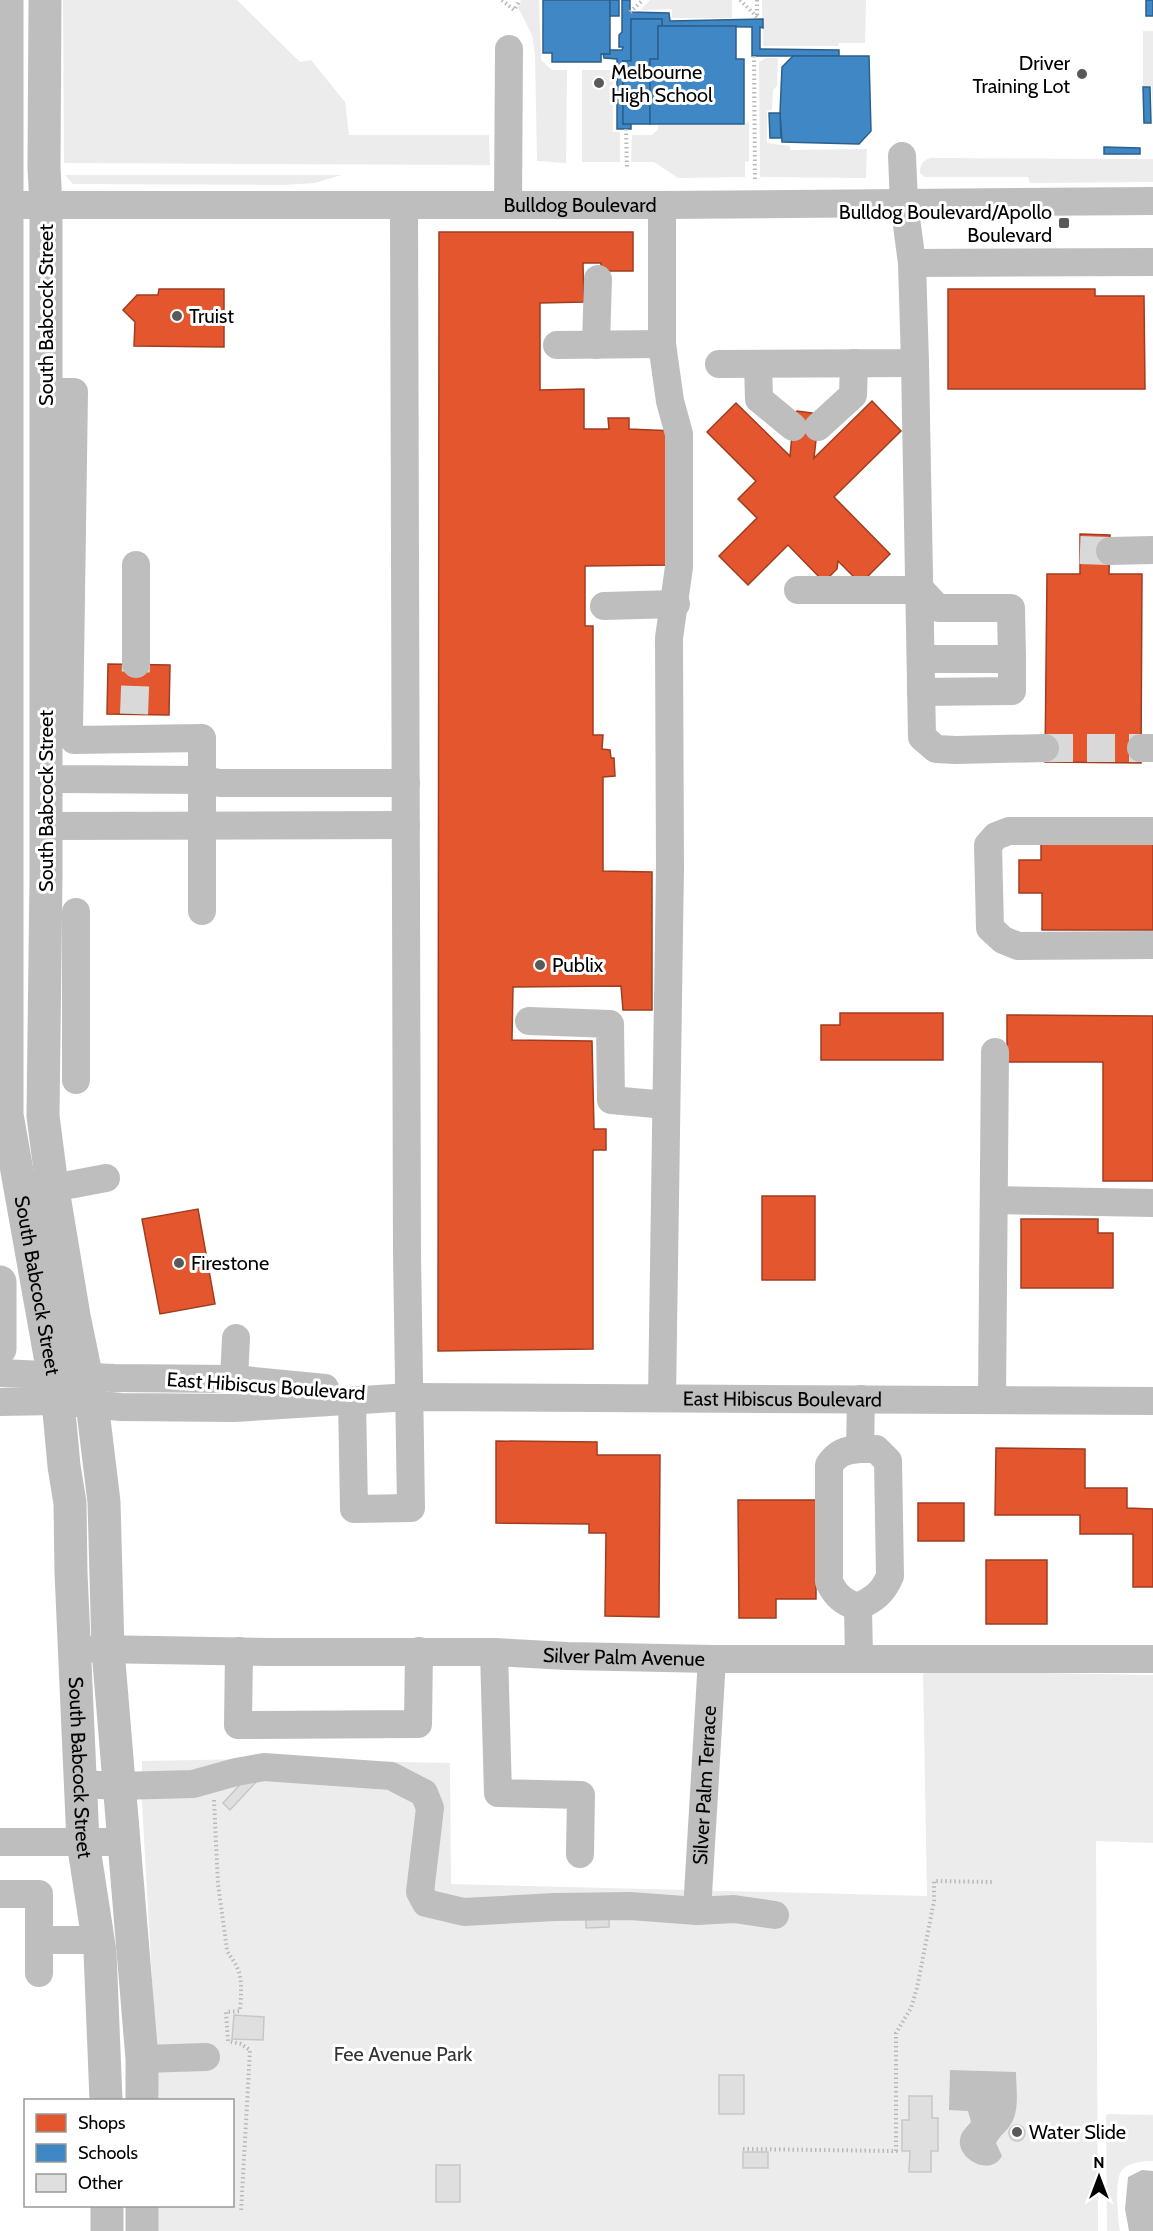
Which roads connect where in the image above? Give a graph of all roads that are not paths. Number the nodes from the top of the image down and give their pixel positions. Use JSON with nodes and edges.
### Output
{"nodes":[{"id":1,"x":8,"y":0,"type":"edge"},
{"id":2,"x":45,"y":0,"type":"edge"},
{"id":3,"x":4,"y":44,"type":"edge"},
{"id":4,"x":509,"y":49,"type":"dead end"},
{"id":5,"x":902,"y":156,"type":"dead end"},
{"id":6,"x":1153,"y":201,"type":"edge"},
{"id":7,"x":904,"y":203,"type":"junction"},
{"id":8,"x":404,"y":205,"type":"junction"},
{"id":9,"x":508,"y":205,"type":"junction"},
{"id":10,"x":662,"y":205,"type":"junction"},
{"id":11,"x":4,"y":206,"type":"edge"},
{"id":12,"x":46,"y":207,"type":"junction"},
{"id":13,"x":1153,"y":262,"type":"edge"},
{"id":14,"x":912,"y":263,"type":"junction"},
{"id":15,"x":598,"y":279,"type":"dead end"},
{"id":16,"x":662,"y":344,"type":"junction"},
{"id":17,"x":557,"y":345,"type":"dead end"},
{"id":18,"x":596,"y":345,"type":"junction"},
{"id":19,"x":854,"y":363,"type":"junction"},
{"id":20,"x":915,"y":363,"type":"junction"},
{"id":21,"x":719,"y":364,"type":"dead end"},
{"id":22,"x":758,"y":364,"type":"junction"},
{"id":23,"x":46,"y":392,"type":"junction"},
{"id":24,"x":1153,"y":550,"type":"edge"},
{"id":25,"x":1110,"y":551,"type":"tunnel mouth"},
{"id":26,"x":136,"y":565,"type":"dead end"},
{"id":27,"x":798,"y":590,"type":"dead end"},
{"id":28,"x":921,"y":590,"type":"junction"},
{"id":29,"x":676,"y":604,"type":"junction"},
{"id":30,"x":604,"y":606,"type":"dead end"},
{"id":31,"x":921,"y":659,"type":"junction"},
{"id":32,"x":1012,"y":659,"type":"junction"},
{"id":33,"x":136,"y":664,"type":"tunnel mouth"},
{"id":34,"x":921,"y":692,"type":"junction"},
{"id":35,"x":4,"y":733,"type":"edge"},
{"id":36,"x":1046,"y":748,"type":"tunnel mouth"},
{"id":37,"x":46,"y":776,"type":"junction"},
{"id":38,"x":202,"y":780,"type":"junction"},
{"id":39,"x":406,"y":783,"type":"junction"},
{"id":40,"x":4,"y":800,"type":"edge"},
{"id":41,"x":406,"y":825,"type":"junction"},
{"id":42,"x":46,"y":826,"type":"junction"},
{"id":43,"x":202,"y":827,"type":"junction"},
{"id":44,"x":1153,"y":831,"type":"edge"},
{"id":45,"x":3,"y":847,"type":"edge"},
{"id":46,"x":46,"y":877,"type":"junction"},
{"id":47,"x":202,"y":910,"type":"dead end"},
{"id":48,"x":76,"y":912,"type":"dead end"},
{"id":49,"x":1153,"y":945,"type":"edge"},
{"id":50,"x":529,"y":1021,"type":"dead end"},
{"id":51,"x":995,"y":1052,"type":"dead end"},
{"id":52,"x":75,"y":1080,"type":"dead end"},
{"id":53,"x":666,"y":1105,"type":"junction"},
{"id":54,"x":7,"y":1115,"type":"junction"},
{"id":55,"x":105,"y":1178,"type":"dead end"},
{"id":56,"x":53,"y":1188,"type":"junction"},
{"id":57,"x":0,"y":1194,"type":"edge"},
{"id":58,"x":994,"y":1200,"type":"junction"},
{"id":59,"x":1153,"y":1203,"type":"edge"},
{"id":60,"x":0,"y":1282,"type":"edge"},
{"id":61,"x":236,"y":1338,"type":"dead end"},
{"id":62,"x":0,"y":1349,"type":"edge"},
{"id":63,"x":0,"y":1373,"type":"edge"},
{"id":64,"x":234,"y":1379,"type":"junction"},
{"id":65,"x":56,"y":1388,"type":"junction"},
{"id":66,"x":89,"y":1390,"type":"junction"},
{"id":67,"x":411,"y":1396,"type":"junction"},
{"id":68,"x":662,"y":1398,"type":"junction"},
{"id":69,"x":861,"y":1399,"type":"junction"},
{"id":70,"x":352,"y":1400,"type":"junction"},
{"id":71,"x":992,"y":1400,"type":"junction"},
{"id":72,"x":1153,"y":1401,"type":"edge"},
{"id":73,"x":0,"y":1402,"type":"edge"},
{"id":74,"x":860,"y":1449,"type":"junction"},
{"id":75,"x":858,"y":1607,"type":"junction"},
{"id":76,"x":102,"y":1649,"type":"junction"},
{"id":77,"x":238,"y":1651,"type":"junction"},
{"id":78,"x":419,"y":1651,"type":"junction"},
{"id":79,"x":494,"y":1652,"type":"junction"},
{"id":80,"x":712,"y":1659,"type":"junction"},
{"id":81,"x":859,"y":1659,"type":"junction"},
{"id":82,"x":1153,"y":1659,"type":"edge"},
{"id":83,"x":81,"y":1784,"type":"junction"},
{"id":84,"x":119,"y":1786,"type":"junction"},
{"id":85,"x":0,"y":1842,"type":"edge"},
{"id":86,"x":83,"y":1842,"type":"junction"},
{"id":87,"x":124,"y":1842,"type":"junction"},
{"id":88,"x":580,"y":1854,"type":"dead end"},
{"id":89,"x":0,"y":1894,"type":"edge"},
{"id":90,"x":697,"y":1911,"type":"junction"},
{"id":91,"x":775,"y":1916,"type":"dead end"},
{"id":92,"x":98,"y":1940,"type":"junction"},
{"id":93,"x":39,"y":1941,"type":"junction"},
{"id":94,"x":39,"y":1973,"type":"dead end"},
{"id":95,"x":206,"y":2057,"type":"dead end"},
{"id":96,"x":142,"y":2059,"type":"junction"},
{"id":97,"x":106,"y":2099,"type":"edge"},
{"id":98,"x":142,"y":2099,"type":"edge"},
{"id":99,"x":107,"y":2207,"type":"edge"},
{"id":100,"x":142,"y":2207,"type":"edge"},
{"id":101,"x":107,"y":2231,"type":"edge"},
{"id":102,"x":142,"y":2231,"type":"edge"}],
"edges":[{"from":1,"to":3,"type":"main road","name":"South Babcock Street"},
{"from":2,"to":12,"type":"main road","name":"South Babcock Street"},
{"from":3,"to":11,"type":"main road","name":"South Babcock Street"},
{"from":4,"to":9,"type":"street"},
{"from":5,"to":7,"type":"street"},
{"from":6,"to":7,"type":"street","name":"Bulldog Boulevard"},
{"from":7,"to":10,"type":"street","name":"Bulldog Boulevard"},
{"from":7,"to":14,"type":"street"},
{"from":8,"to":9,"type":"street","name":"Bulldog Boulevard"},
{"from":8,"to":12,"type":"street","name":"Bulldog Boulevard"},
{"from":8,"to":39,"type":"street"},
{"from":9,"to":10,"type":"street","name":"Bulldog Boulevard"},
{"from":10,"to":16,"type":"street"},
{"from":11,"to":12,"type":"street","name":"Bulldog Boulevard"},
{"from":11,"to":35,"type":"main road","name":"South Babcock Street"},
{"from":12,"to":23,"type":"main road","name":"South Babcock Street"},
{"from":13,"to":14,"type":"street"},
{"from":14,"to":20,"type":"street"},
{"from":15,"to":18,"type":"street"},
{"from":16,"to":18,"type":"street"},
{"from":16,"to":29,"type":"street"},
{"from":17,"to":18,"type":"street"},
{"from":19,"to":20,"type":"street"},
{"from":19,"to":22,"type":"street"},
{"from":19,"to":22,"type":"street"},
{"from":20,"to":28,"type":"street"},
{"from":21,"to":22,"type":"street"},
{"from":23,"to":37,"type":"main road","name":"South Babcock Street"},
{"from":23,"to":38,"type":"street"},
{"from":24,"to":25,"type":"street"},
{"from":26,"to":33,"type":"street"},
{"from":27,"to":28,"type":"street"},
{"from":28,"to":31,"type":"street"},
{"from":28,"to":32,"type":"street"},
{"from":29,"to":30,"type":"street"},
{"from":29,"to":53,"type":"street"},
{"from":31,"to":32,"type":"street"},
{"from":31,"to":34,"type":"street"},
{"from":32,"to":34,"type":"street"},
{"from":34,"to":36,"type":"street"},
{"from":35,"to":40,"type":"main road","name":"South Babcock Street"},
{"from":35,"to":42,"type":"main road"},
{"from":37,"to":38,"type":"street"},
{"from":37,"to":42,"type":"main road","name":"South Babcock Street"},
{"from":38,"to":39,"type":"street"},
{"from":38,"to":43,"type":"street"},
{"from":39,"to":41,"type":"street"},
{"from":40,"to":45,"type":"main road","name":"South Babcock Street"},
{"from":40,"to":46,"type":"main road"},
{"from":41,"to":43,"type":"street"},
{"from":41,"to":67,"type":"street"},
{"from":42,"to":43,"type":"street"},
{"from":42,"to":46,"type":"main road","name":"South Babcock Street"},
{"from":43,"to":47,"type":"street"},
{"from":44,"to":49,"type":"street"},
{"from":45,"to":54,"type":"main road","name":"South Babcock Street"},
{"from":46,"to":56,"type":"main road","name":"South Babcock Street"},
{"from":48,"to":52,"type":"street"},
{"from":50,"to":53,"type":"street"},
{"from":51,"to":58,"type":"street"},
{"from":53,"to":68,"type":"street"},
{"from":54,"to":57,"type":"main road"},
{"from":54,"to":65,"type":"main road","name":"South Babcock Street"},
{"from":55,"to":56,"type":"street"},
{"from":56,"to":66,"type":"main road","name":"South Babcock Street"},
{"from":58,"to":59,"type":"street"},
{"from":58,"to":71,"type":"street"},
{"from":60,"to":62,"type":"main road"},
{"from":61,"to":64,"type":"street"},
{"from":63,"to":65,"type":"street"},
{"from":64,"to":66,"type":"street","name":"East Hibiscus Boulevard"},
{"from":64,"to":67,"type":"street","name":"East Hibiscus Boulevard"},
{"from":65,"to":66,"type":"street"},
{"from":65,"to":73,"type":"street"},
{"from":65,"to":83,"type":"main road","name":"South Babcock Street"},
{"from":66,"to":70,"type":"street","name":"East Hibiscus Boulevard"},
{"from":66,"to":76,"type":"main road","name":"South Babcock Street"},
{"from":67,"to":68,"type":"street","name":"East Hibiscus Boulevard"},
{"from":67,"to":70,"type":"street","name":"East Hibiscus Boulevard"},
{"from":67,"to":70,"type":"street"},
{"from":68,"to":69,"type":"street","name":"East Hibiscus Boulevard"},
{"from":69,"to":71,"type":"street","name":"East Hibiscus Boulevard"},
{"from":69,"to":74,"type":"street"},
{"from":71,"to":72,"type":"street","name":"East Hibiscus Boulevard"},
{"from":74,"to":75,"type":"street"},
{"from":74,"to":75,"type":"street"},
{"from":75,"to":81,"type":"street"},
{"from":76,"to":77,"type":"street","name":"Silver Palm Avenue"},
{"from":76,"to":84,"type":"main road","name":"South Babcock Street"},
{"from":77,"to":78,"type":"street","name":"Silver Palm Avenue"},
{"from":77,"to":78,"type":"street"},
{"from":78,"to":79,"type":"street","name":"Silver Palm Avenue"},
{"from":79,"to":80,"type":"street","name":"Silver Palm Avenue"},
{"from":79,"to":88,"type":"street"},
{"from":80,"to":81,"type":"street","name":"Silver Palm Avenue"},
{"from":80,"to":90,"type":"street","name":"Silver Palm Terrace"},
{"from":81,"to":82,"type":"street","name":"Silver Palm Avenue"},
{"from":83,"to":84,"type":"street"},
{"from":83,"to":86,"type":"main road","name":"South Babcock Street"},
{"from":84,"to":87,"type":"main road","name":"South Babcock Street"},
{"from":84,"to":90,"type":"street"},
{"from":85,"to":86,"type":"street"},
{"from":86,"to":87,"type":"street"},
{"from":86,"to":92,"type":"main road","name":"South Babcock Street"},
{"from":87,"to":96,"type":"main road","name":"South Babcock Street"},
{"from":89,"to":93,"type":"street"},
{"from":90,"to":91,"type":"street"},
{"from":92,"to":93,"type":"street"},
{"from":92,"to":97,"type":"main road","name":"South Babcock Street"},
{"from":93,"to":94,"type":"street"},
{"from":95,"to":96,"type":"street"},
{"from":96,"to":98,"type":"main road","name":"South Babcock Street"},
{"from":99,"to":101,"type":"main road"},
{"from":100,"to":102,"type":"main road"}]}
